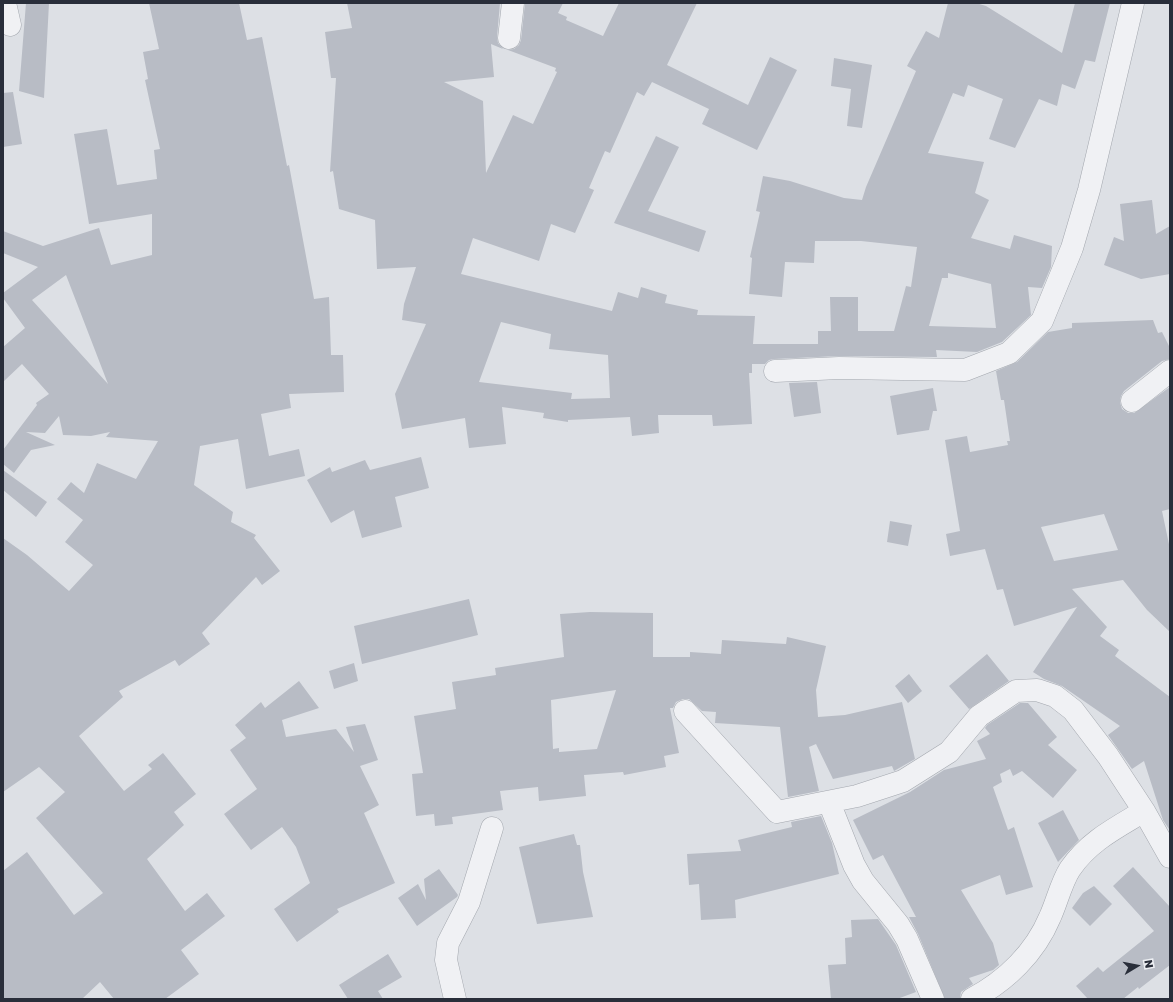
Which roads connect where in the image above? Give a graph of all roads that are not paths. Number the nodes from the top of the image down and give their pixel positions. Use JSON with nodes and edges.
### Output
{"nodes":[{"id":1,"x":5,"y":3,"type":"edge"},
{"id":2,"x":513,"y":3,"type":"edge"},
{"id":3,"x":1134,"y":3,"type":"edge"},
{"id":4,"x":10,"y":25,"type":"dead end"},
{"id":5,"x":509,"y":38,"type":"dead end"},
{"id":6,"x":776,"y":371,"type":"dead end"},
{"id":7,"x":1170,"y":371,"type":"edge"},
{"id":8,"x":1132,"y":401,"type":"dead end"},
{"id":9,"x":685,"y":711,"type":"dead end"},
{"id":10,"x":829,"y":802,"type":"junction"},
{"id":11,"x":1144,"y":811,"type":"junction"},
{"id":12,"x":492,"y":828,"type":"dead end"},
{"id":13,"x":1170,"y":857,"type":"edge"},
{"id":14,"x":986,"y":996,"type":"edge"},
{"id":15,"x":456,"y":999,"type":"edge"},
{"id":16,"x":933,"y":999,"type":"edge"}],
"edges":[{"from":1,"to":4,"type":"street"},
{"from":2,"to":5,"type":"street"},
{"from":3,"to":6,"type":"street"},
{"from":7,"to":8,"type":"street"},
{"from":9,"to":10,"type":"street"},
{"from":10,"to":11,"type":"street"},
{"from":10,"to":16,"type":"street"},
{"from":11,"to":13,"type":"street"},
{"from":11,"to":14,"type":"street"},
{"from":12,"to":15,"type":"street"}]}
